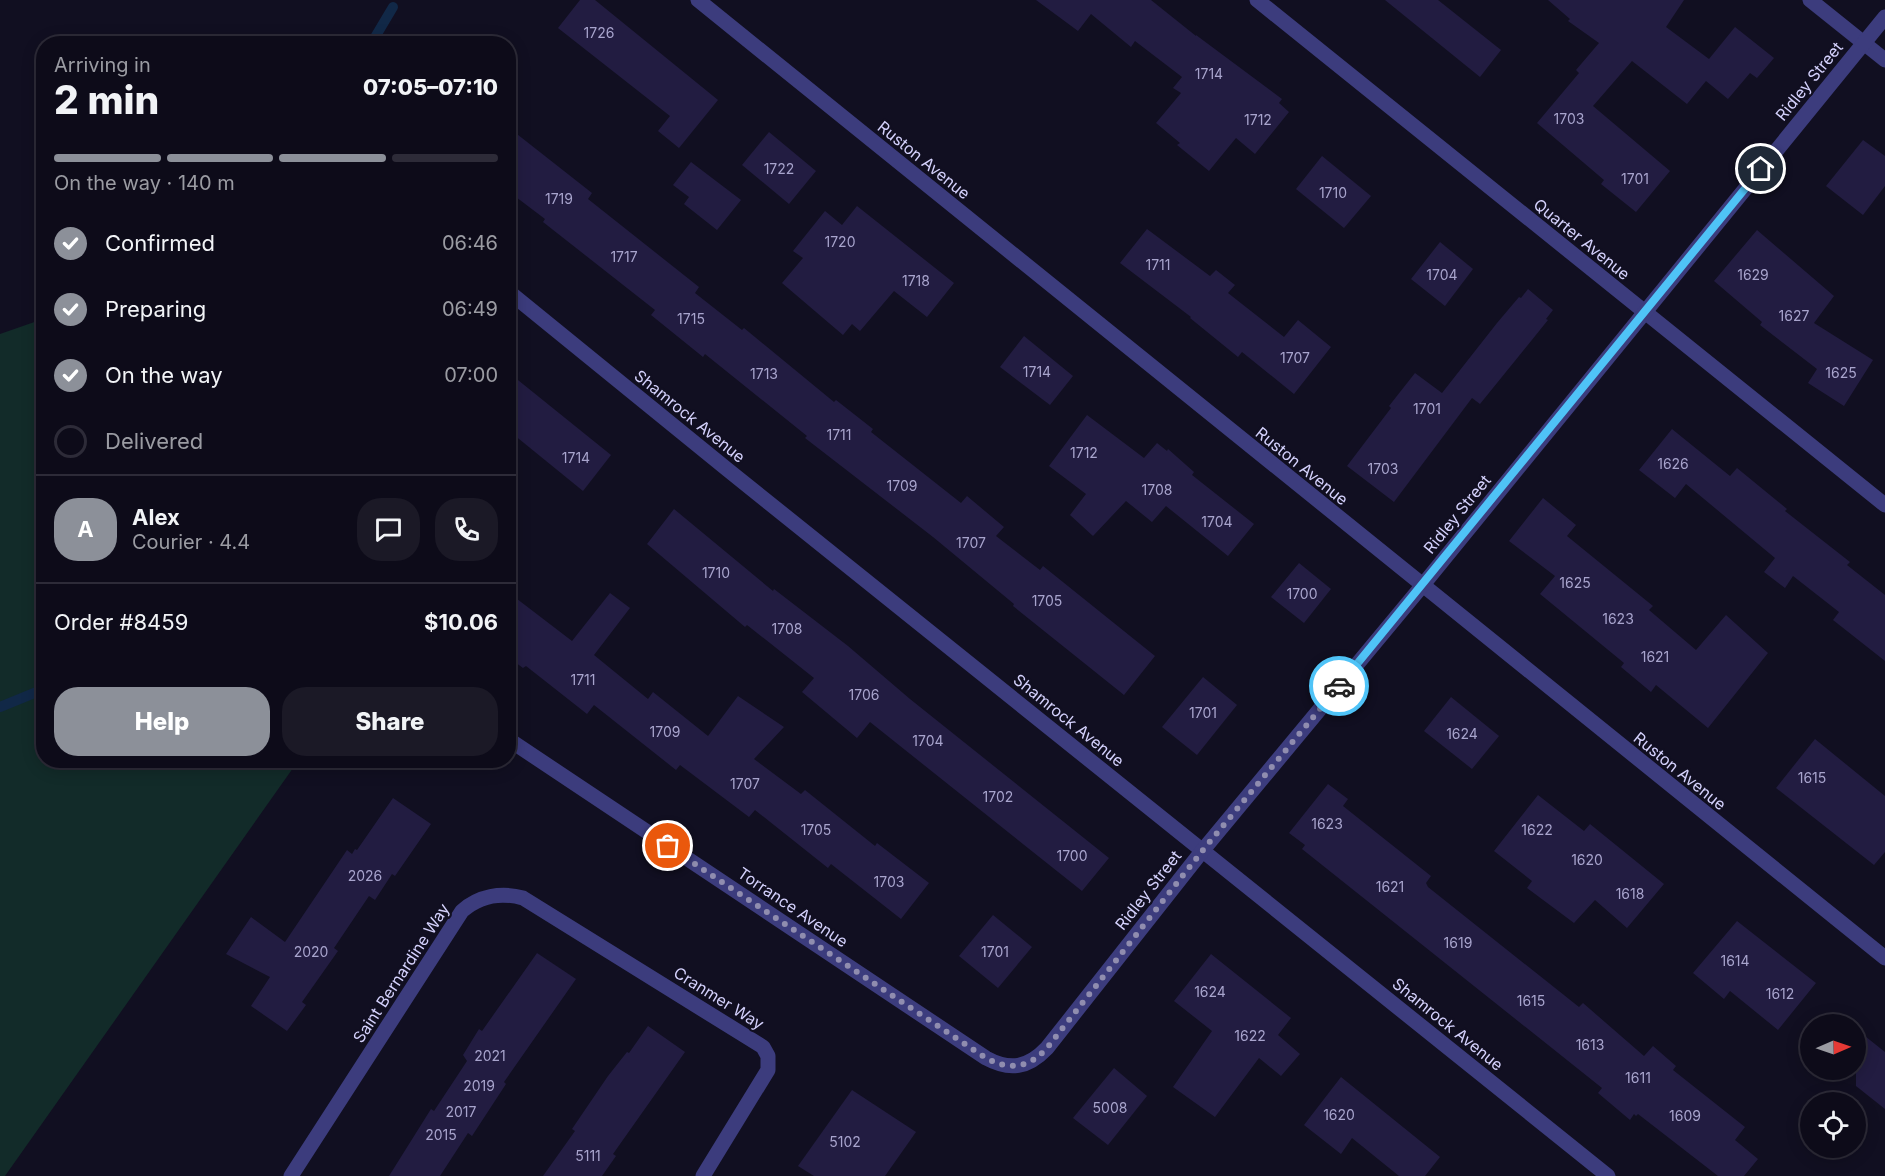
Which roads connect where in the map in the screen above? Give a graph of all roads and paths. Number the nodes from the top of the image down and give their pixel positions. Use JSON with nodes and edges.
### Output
{"nodes":[{"id":1,"x":698,"y":0,"type":"edge"},
{"id":2,"x":1257,"y":0,"type":"edge"},
{"id":3,"x":1810,"y":0,"type":"edge"},
{"id":4,"x":1885,"y":17,"type":"edge"},
{"id":5,"x":1863,"y":43,"type":"junction"},
{"id":6,"x":1885,"y":60,"type":"edge"},
{"id":7,"x":516,"y":298,"type":"edge"},
{"id":8,"x":1644,"y":312,"type":"junction"},
{"id":9,"x":1885,"y":505,"type":"edge"},
{"id":10,"x":1422,"y":586,"type":"junction"},
{"id":11,"x":516,"y":745,"type":"edge"},
{"id":12,"x":1203,"y":850,"type":"junction"},
{"id":13,"x":1885,"y":958,"type":"edge"},
{"id":14,"x":620,"y":959,"type":"joint"},
{"id":15,"x":1058,"y":1034,"type":"joint"},
{"id":16,"x":291,"y":1176,"type":"edge"},
{"id":17,"x":703,"y":1176,"type":"edge"},
{"id":18,"x":1608,"y":1176,"type":"edge"}],
"edges":[{"from":1,"to":10,"type":"street","name":"Ruston Avenue"},
{"from":2,"to":8,"type":"street","name":"Quarter Avenue"},
{"from":3,"to":5,"type":"street"},
{"from":4,"to":5,"type":"street","name":"Ridley Street"},
{"from":5,"to":6,"type":"street"},
{"from":5,"to":8,"type":"street","name":"Ridley Street"},
{"from":7,"to":12,"type":"street","name":"Shamrock Avenue"},
{"from":8,"to":9,"type":"street","name":"Quarter Avenue"},
{"from":8,"to":10,"type":"street","name":"Ridley Street"},
{"from":10,"to":12,"type":"street","name":"Ridley Street"},
{"from":10,"to":13,"type":"street","name":"Ruston Avenue"},
{"from":11,"to":15,"type":"street","name":"Torrance Avenue"},
{"from":12,"to":15,"type":"street","name":"Ridley Street"},
{"from":12,"to":18,"type":"street","name":"Shamrock Avenue"},
{"from":14,"to":16,"type":"street","name":"Saint Bernardine Way"},
{"from":14,"to":17,"type":"street","name":"Cranmer Way"}]}
